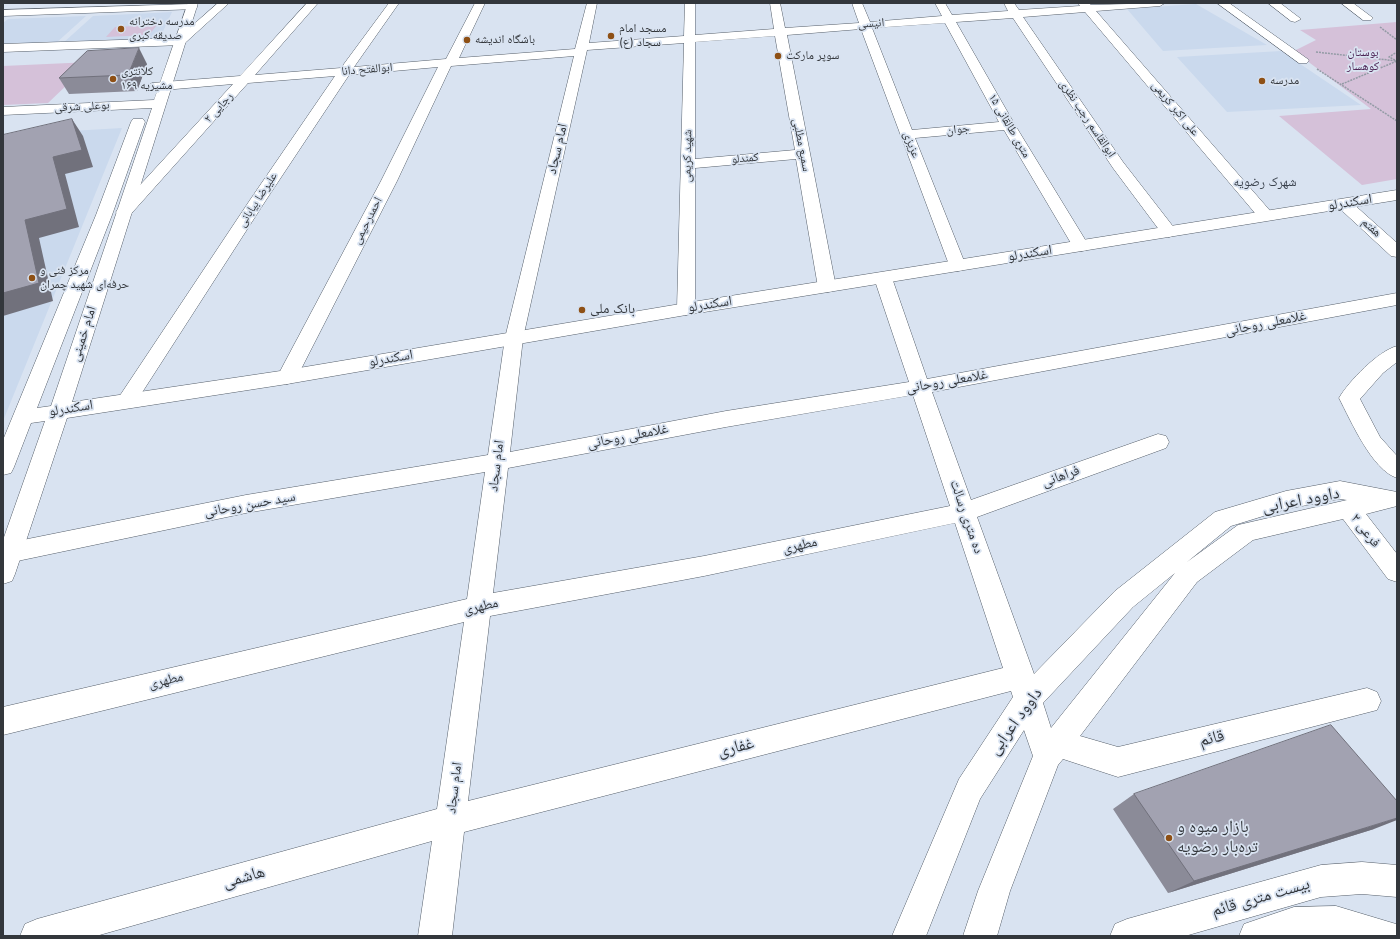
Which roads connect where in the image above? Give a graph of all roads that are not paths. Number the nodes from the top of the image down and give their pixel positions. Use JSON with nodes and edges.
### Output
{"nodes":[{"id":1,"x":7,"y":3,"type":"edge"},
{"id":2,"x":224,"y":3,"type":"edge"},
{"id":3,"x":312,"y":3,"type":"edge"},
{"id":4,"x":394,"y":3,"type":"edge"},
{"id":5,"x":480,"y":3,"type":"edge"},
{"id":6,"x":592,"y":3,"type":"edge"},
{"id":7,"x":690,"y":3,"type":"edge"},
{"id":8,"x":775,"y":3,"type":"edge"},
{"id":9,"x":857,"y":3,"type":"edge"},
{"id":10,"x":940,"y":3,"type":"edge"},
{"id":11,"x":1160,"y":3,"type":"edge"},
{"id":12,"x":1222,"y":3,"type":"edge"},
{"id":13,"x":1273,"y":3,"type":"edge"},
{"id":14,"x":1346,"y":3,"type":"edge"},
{"id":15,"x":184,"y":5,"type":"edge"},
{"id":16,"x":3,"y":6,"type":"edge"},
{"id":17,"x":1085,"y":6,"type":"edge"},
{"id":18,"x":1012,"y":8,"type":"edge"},
{"id":19,"x":3,"y":13,"type":"edge"},
{"id":20,"x":949,"y":18,"type":"junction"},
{"id":21,"x":1367,"y":18,"type":"road end"},
{"id":22,"x":1295,"y":19,"type":"dead end"},
{"id":23,"x":864,"y":25,"type":"junction"},
{"id":24,"x":779,"y":32,"type":"junction"},
{"id":25,"x":690,"y":38,"type":"junction"},
{"id":26,"x":173,"y":42,"type":"junction"},
{"id":27,"x":3,"y":48,"type":"edge"},
{"id":28,"x":581,"y":49,"type":"junction"},
{"id":29,"x":1302,"y":60,"type":"road end"},
{"id":30,"x":449,"y":63,"type":"junction"},
{"id":31,"x":343,"y":72,"type":"junction"},
{"id":32,"x":244,"y":80,"type":"junction"},
{"id":33,"x":159,"y":87,"type":"junction"},
{"id":34,"x":3,"y":111,"type":"edge"},
{"id":35,"x":150,"y":111,"type":"junction"},
{"id":36,"x":3,"y":124,"type":"edge"},
{"id":37,"x":1008,"y":125,"type":"junction"},
{"id":38,"x":908,"y":135,"type":"junction"},
{"id":39,"x":802,"y":154,"type":"junction"},
{"id":40,"x":688,"y":164,"type":"junction"},
{"id":41,"x":1397,"y":195,"type":"edge"},
{"id":42,"x":1344,"y":204,"type":"junction"},
{"id":43,"x":124,"y":212,"type":"junction"},
{"id":44,"x":1266,"y":216,"type":"junction"},
{"id":45,"x":1169,"y":232,"type":"junction"},
{"id":46,"x":1081,"y":246,"type":"junction"},
{"id":47,"x":1397,"y":252,"type":"edge"},
{"id":48,"x":957,"y":266,"type":"junction"},
{"id":49,"x":883,"y":278,"type":"junction"},
{"id":50,"x":827,"y":287,"type":"junction"},
{"id":51,"x":1397,"y":299,"type":"edge"},
{"id":52,"x":686,"y":309,"type":"junction"},
{"id":53,"x":514,"y":338,"type":"junction"},
{"id":54,"x":1397,"y":352,"type":"edge"},
{"id":55,"x":287,"y":378,"type":"junction"},
{"id":56,"x":920,"y":387,"type":"junction"},
{"id":57,"x":127,"y":400,"type":"junction"},
{"id":58,"x":59,"y":411,"type":"junction"},
{"id":59,"x":24,"y":417,"type":"junction"},
{"id":60,"x":1158,"y":442,"type":"dead end"},
{"id":61,"x":498,"y":462,"type":"junction"},
{"id":62,"x":3,"y":467,"type":"edge"},
{"id":63,"x":1397,"y":470,"type":"edge"},
{"id":64,"x":1393,"y":499,"type":"edge"},
{"id":65,"x":1348,"y":509,"type":"junction"},
{"id":66,"x":964,"y":512,"type":"junction"},
{"id":67,"x":7,"y":554,"type":"edge"},
{"id":68,"x":1397,"y":572,"type":"edge"},
{"id":69,"x":3,"y":574,"type":"edge"},
{"id":70,"x":479,"y":606,"type":"junction"},
{"id":71,"x":1024,"y":688,"type":"junction"},
{"id":72,"x":1367,"y":701,"type":"dead end"},
{"id":73,"x":3,"y":720,"type":"edge"},
{"id":74,"x":1052,"y":749,"type":"junction"},
{"id":75,"x":451,"y":820,"type":"junction"},
{"id":76,"x":1397,"y":881,"type":"edge"},
{"id":77,"x":37,"y":936,"type":"edge"},
{"id":78,"x":435,"y":936,"type":"edge"},
{"id":79,"x":910,"y":936,"type":"edge"},
{"id":80,"x":980,"y":936,"type":"edge"},
{"id":81,"x":1127,"y":936,"type":"edge"},
{"id":82,"x":1256,"y":936,"type":"edge"},
{"id":83,"x":1384,"y":936,"type":"edge"}],
"edges":[{"from":1,"to":16,"type":"street"},
{"from":2,"to":26,"type":"street"},
{"from":3,"to":32,"type":"street","name":"رجایی ۲"},
{"from":4,"to":31,"type":"street","name":"علیرضا بیابانی"},
{"from":5,"to":30,"type":"street","name":"احمدرحیمی"},
{"from":6,"to":28,"type":"street","name":"امام سجاد"},
{"from":7,"to":25,"type":"street","name":"شهید کریمی"},
{"from":8,"to":24,"type":"street","name":"سمیع مطلبی"},
{"from":9,"to":23,"type":"street","name":"عزیزی"},
{"from":10,"to":20,"type":"street","name":"۱۵ متری طالقانی"},
{"from":11,"to":17,"type":"street","name":"انیسی"},
{"from":12,"to":29,"type":"street"},
{"from":13,"to":22,"type":"street"},
{"from":14,"to":21,"type":"street"},
{"from":15,"to":19,"type":"street"},
{"from":15,"to":26,"type":"street","name":"امام خمینی"},
{"from":17,"to":18,"type":"street","name":"انیسی"},
{"from":17,"to":44,"type":"street","name":"علی اکبر کریمی"},
{"from":18,"to":20,"type":"street","name":"انیسی"},
{"from":18,"to":45,"type":"street","name":"ابوالقاسم رجب نظری"},
{"from":20,"to":23,"type":"street","name":"انیسی"},
{"from":20,"to":37,"type":"street","name":"۱۵ متری طالقانی"},
{"from":23,"to":24,"type":"street","name":"انیسی"},
{"from":23,"to":38,"type":"street","name":"عزیزی"},
{"from":24,"to":25,"type":"street","name":"انیسی"},
{"from":24,"to":39,"type":"street","name":"سمیع مطلبی"},
{"from":25,"to":28,"type":"street","name":"انیسی"},
{"from":25,"to":40,"type":"street","name":"شهید کریمی"},
{"from":26,"to":27,"type":"street"},
{"from":26,"to":33,"type":"street","name":"امام خمینی"},
{"from":28,"to":30,"type":"street","name":"ابوالفتح دانا"},
{"from":28,"to":53,"type":"street","name":"امام سجاد"},
{"from":30,"to":31,"type":"street","name":"ابوالفتح دانا"},
{"from":30,"to":55,"type":"street","name":"احمدرحیمی"},
{"from":31,"to":32,"type":"street","name":"ابوالفتح دانا"},
{"from":31,"to":57,"type":"street","name":"علیرضا بیابانی"},
{"from":32,"to":33,"type":"street","name":"ابوالفتح دانا"},
{"from":32,"to":43,"type":"street","name":"رجایی ۲"},
{"from":33,"to":35,"type":"street","name":"امام خمینی"},
{"from":34,"to":35,"type":"street","name":"بوعلی شرقی"},
{"from":35,"to":36,"type":"street","name":"بوعلی شرقی"},
{"from":35,"to":43,"type":"street","name":"امام خمینی"},
{"from":35,"to":59,"type":"street","name":"امام خمینی"},
{"from":37,"to":38,"type":"street","name":"جوان"},
{"from":37,"to":46,"type":"street","name":"۱۵ متری طالقانی"},
{"from":38,"to":48,"type":"street","name":"عزیزی"},
{"from":39,"to":40,"type":"street","name":"کمندلو"},
{"from":39,"to":50,"type":"street","name":"سمیع مطلبی"},
{"from":40,"to":52,"type":"street","name":"شهید کریمی"},
{"from":41,"to":42,"type":"street","name":"اسکندرلو"},
{"from":42,"to":44,"type":"street","name":"اسکندرلو"},
{"from":42,"to":47,"type":"street","name":"هفتم"},
{"from":43,"to":58,"type":"street","name":"امام خمینی"},
{"from":44,"to":45,"type":"street","name":"اسکندرلو"},
{"from":45,"to":46,"type":"street","name":"اسکندرلو"},
{"from":46,"to":48,"type":"street","name":"اسکندرلو"},
{"from":48,"to":49,"type":"street","name":"اسکندرلو"},
{"from":49,"to":50,"type":"street","name":"اسکندرلو"},
{"from":49,"to":56,"type":"street","name":"ده متری رسالت"},
{"from":50,"to":52,"type":"street","name":"اسکندرلو"},
{"from":51,"to":56,"type":"street","name":"غلامعلی روحانی"},
{"from":52,"to":53,"type":"street","name":"اسکندرلو"},
{"from":53,"to":55,"type":"street","name":"اسکندرلو"},
{"from":53,"to":61,"type":"street","name":"امام سجاد"},
{"from":54,"to":63,"type":"street"},
{"from":55,"to":57,"type":"street","name":"اسکندرلو"},
{"from":56,"to":61,"type":"street","name":"غلامعلی روحانی"},
{"from":56,"to":66,"type":"street","name":"ده متری رسالت"},
{"from":57,"to":58,"type":"street","name":"اسکندرلو"},
{"from":58,"to":59,"type":"street","name":"اسکندرلو"},
{"from":58,"to":67,"type":"street","name":"امام خمینی"},
{"from":59,"to":62,"type":"street","name":"امام خمینی"},
{"from":60,"to":66,"type":"street","name":"فراهانی"},
{"from":61,"to":67,"type":"street","name":"سید حسن روحانی"},
{"from":61,"to":70,"type":"street","name":"امام سجاد"},
{"from":64,"to":65,"type":"street","name":"داوود اعرابی"},
{"from":64,"to":71,"type":"street","name":"داوود اعرابی"},
{"from":65,"to":68,"type":"street","name":"فرعی ۲"},
{"from":65,"to":74,"type":"street","name":"داوود اعرابی"},
{"from":66,"to":70,"type":"street","name":"مطهری"},
{"from":66,"to":71,"type":"street","name":"ده متری رسالت"},
{"from":67,"to":69,"type":"street","name":"امام خمینی"},
{"from":70,"to":73,"type":"street","name":"مطهری"},
{"from":70,"to":75,"type":"street","name":"امام سجاد"},
{"from":71,"to":74,"type":"street","name":"ده متری رسالت"},
{"from":71,"to":75,"type":"street","name":"غفاری"},
{"from":71,"to":79,"type":"street","name":"داوود اعرابی"},
{"from":72,"to":74,"type":"street","name":"قائم"},
{"from":74,"to":80,"type":"street","name":"داوود اعرابی"},
{"from":75,"to":77,"type":"street","name":"هاشمی"},
{"from":75,"to":78,"type":"street","name":"امام سجاد"},
{"from":76,"to":81,"type":"street","name":"بیست متری قائم"},
{"from":82,"to":83,"type":"street"}]}
